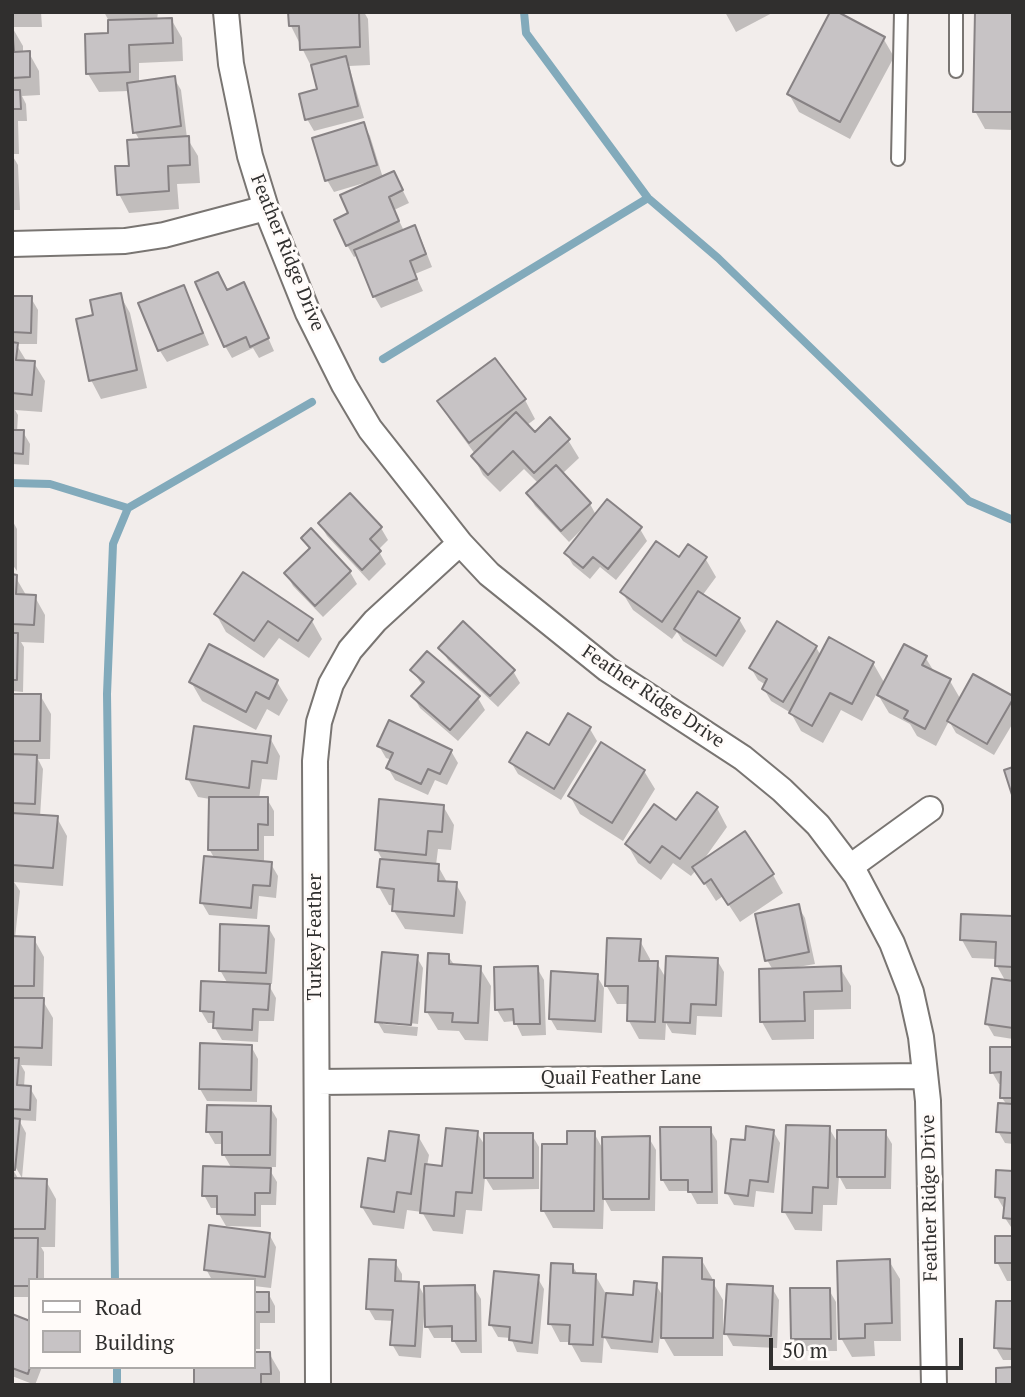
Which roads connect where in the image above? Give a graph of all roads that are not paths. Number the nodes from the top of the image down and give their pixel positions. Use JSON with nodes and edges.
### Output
{"nodes":[{"id":1,"x":226,"y":12,"type":"edge"},
{"id":2,"x":901,"y":12,"type":"edge"},
{"id":3,"x":956,"y":12,"type":"edge"},
{"id":4,"x":956,"y":71,"type":"dead end"},
{"id":5,"x":898,"y":159,"type":"dead end"},
{"id":6,"x":266,"y":208,"type":"junction"},
{"id":7,"x":12,"y":244,"type":"edge"},
{"id":8,"x":460,"y":542,"type":"junction"},
{"id":9,"x":930,"y":809,"type":"dead end"},
{"id":10,"x":850,"y":867,"type":"junction"},
{"id":11,"x":925,"y":1076,"type":"junction"},
{"id":12,"x":317,"y":1082,"type":"junction"},
{"id":13,"x":318,"y":1385,"type":"edge"},
{"id":14,"x":934,"y":1385,"type":"edge"}],
"edges":[{"from":1,"to":6,"type":"street","name":"Feather Ridge Drive"},
{"from":2,"to":5,"type":"lane"},
{"from":3,"to":4,"type":"lane"},
{"from":6,"to":7,"type":"street"},
{"from":6,"to":8,"type":"street","name":"Feather Ridge Drive"},
{"from":8,"to":10,"type":"street","name":"Feather Ridge Drive"},
{"from":8,"to":12,"type":"street","name":"Turkey Feather"},
{"from":9,"to":10,"type":"street"},
{"from":10,"to":11,"type":"street","name":"Feather Ridge Drive"},
{"from":11,"to":12,"type":"street","name":"Quail Feather Lane"},
{"from":11,"to":14,"type":"street","name":"Feather Ridge Drive"},
{"from":12,"to":13,"type":"street","name":"Turkey Feather"}]}
